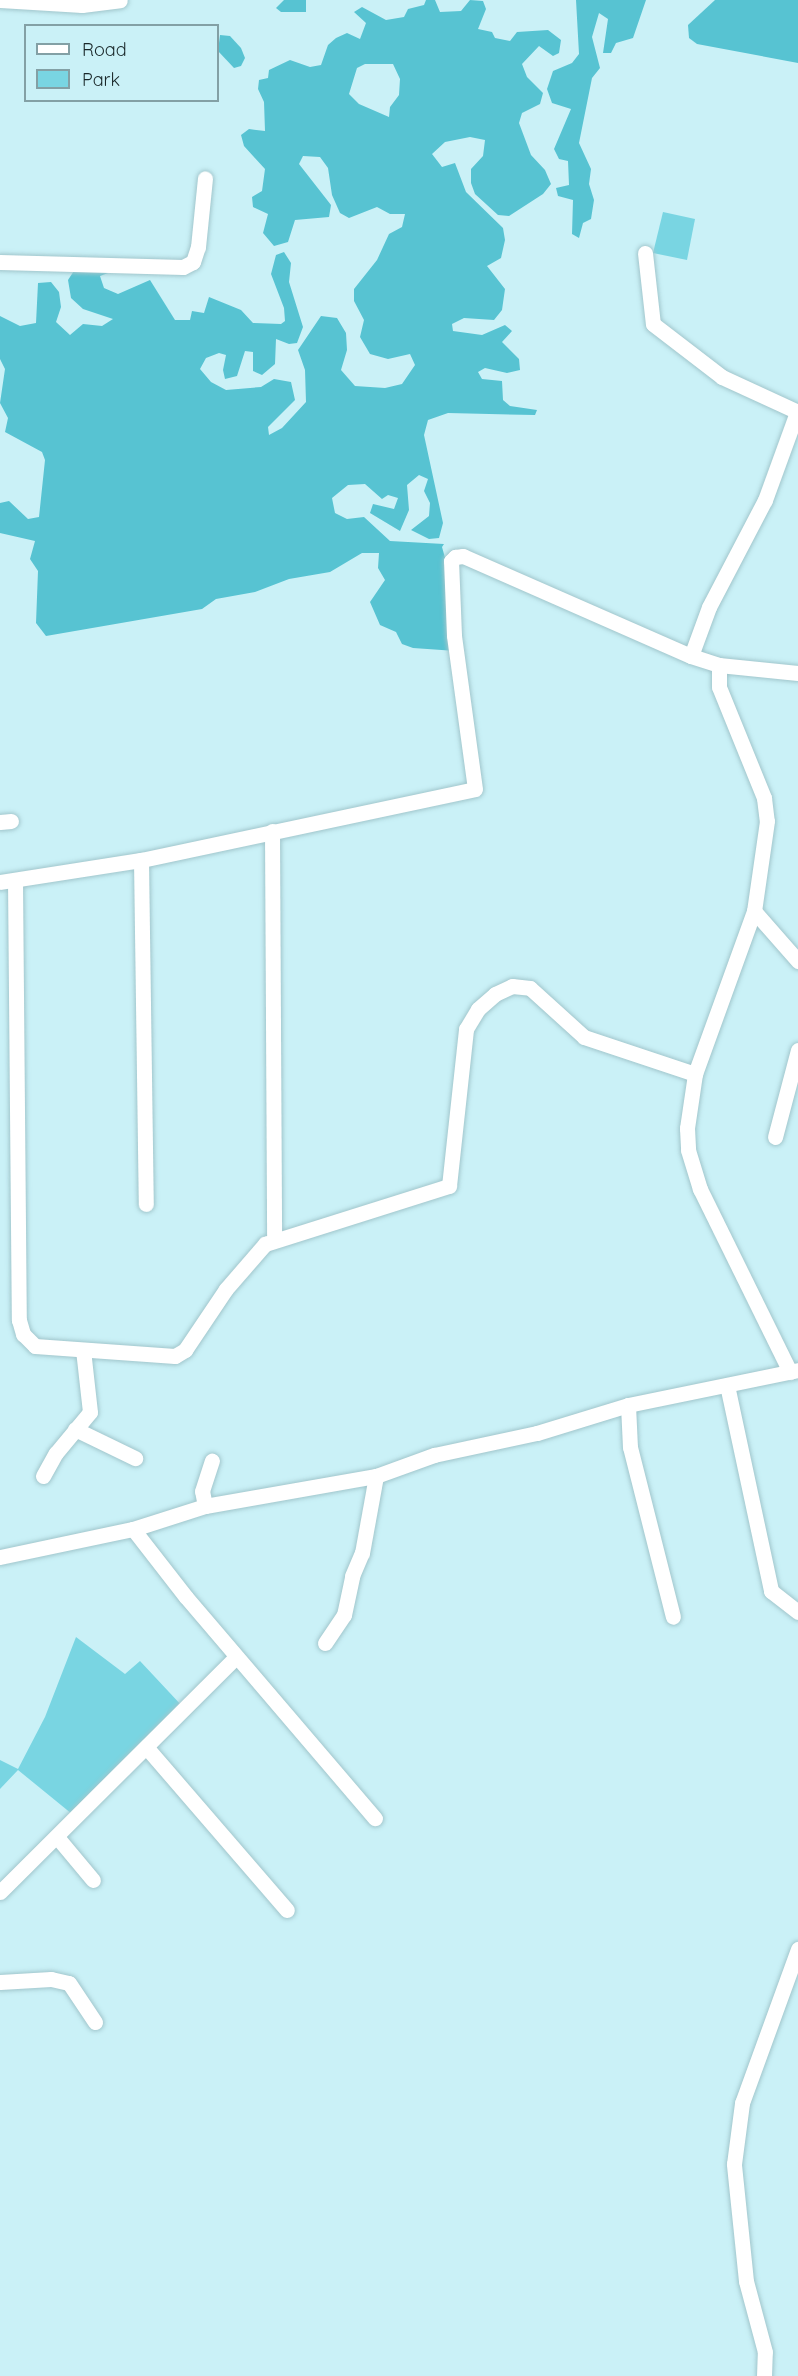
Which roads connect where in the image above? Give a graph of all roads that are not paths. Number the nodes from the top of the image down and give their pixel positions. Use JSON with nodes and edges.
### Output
{"nodes":[{"id":1,"x":0,"y":0,"type":"edge"},
{"id":2,"x":120,"y":0,"type":"edge"},
{"id":3,"x":205,"y":178,"type":"dead end"},
{"id":4,"x":645,"y":253,"type":"dead end"},
{"id":5,"x":0,"y":262,"type":"edge"},
{"id":6,"x":798,"y":412,"type":"edge"},
{"id":7,"x":691,"y":656,"type":"junction"},
{"id":8,"x":720,"y":665,"type":"junction"},
{"id":9,"x":798,"y":674,"type":"edge"},
{"id":10,"x":272,"y":831,"type":"junction"},
{"id":11,"x":141,"y":860,"type":"junction"},
{"id":12,"x":8,"y":881,"type":"edge"},
{"id":13,"x":754,"y":911,"type":"junction"},
{"id":14,"x":798,"y":961,"type":"edge"},
{"id":15,"x":798,"y":1050,"type":"edge"},
{"id":16,"x":695,"y":1074,"type":"junction"},
{"id":17,"x":775,"y":1137,"type":"dead end"},
{"id":18,"x":146,"y":1204,"type":"dead end"},
{"id":19,"x":274,"y":1239,"type":"junction"},
{"id":20,"x":83,"y":1350,"type":"junction"},
{"id":21,"x":794,"y":1371,"type":"edge"},
{"id":22,"x":727,"y":1385,"type":"junction"},
{"id":23,"x":628,"y":1405,"type":"junction"},
{"id":24,"x":75,"y":1429,"type":"junction"},
{"id":25,"x":135,"y":1458,"type":"dead end"},
{"id":26,"x":212,"y":1461,"type":"dead end"},
{"id":27,"x":43,"y":1476,"type":"dead end"},
{"id":28,"x":376,"y":1476,"type":"junction"},
{"id":29,"x":205,"y":1506,"type":"junction"},
{"id":30,"x":133,"y":1529,"type":"junction"},
{"id":31,"x":0,"y":1557,"type":"edge"},
{"id":32,"x":798,"y":1612,"type":"edge"},
{"id":33,"x":673,"y":1617,"type":"dead end"},
{"id":34,"x":325,"y":1643,"type":"dead end"},
{"id":35,"x":236,"y":1657,"type":"junction"},
{"id":36,"x":147,"y":1748,"type":"junction"},
{"id":37,"x":375,"y":1818,"type":"dead end"},
{"id":38,"x":57,"y":1837,"type":"junction"},
{"id":39,"x":93,"y":1880,"type":"dead end"},
{"id":40,"x":0,"y":1892,"type":"edge"},
{"id":41,"x":287,"y":1910,"type":"dead end"},
{"id":42,"x":798,"y":1949,"type":"edge"},
{"id":43,"x":0,"y":1982,"type":"edge"},
{"id":44,"x":95,"y":2022,"type":"dead end"},
{"id":45,"x":764,"y":2376,"type":"edge"}],
"edges":[{"from":1,"to":2,"type":"street"},
{"from":3,"to":5,"type":"street"},
{"from":4,"to":6,"type":"street"},
{"from":6,"to":7,"type":"street"},
{"from":7,"to":8,"type":"street"},
{"from":7,"to":10,"type":"street"},
{"from":8,"to":9,"type":"street"},
{"from":8,"to":13,"type":"street"},
{"from":10,"to":11,"type":"street"},
{"from":10,"to":19,"type":"street"},
{"from":11,"to":12,"type":"street"},
{"from":11,"to":18,"type":"street"},
{"from":12,"to":20,"type":"street"},
{"from":13,"to":14,"type":"street"},
{"from":13,"to":16,"type":"street"},
{"from":15,"to":17,"type":"street"},
{"from":16,"to":19,"type":"street"},
{"from":16,"to":21,"type":"street"},
{"from":19,"to":20,"type":"street"},
{"from":20,"to":24,"type":"street"},
{"from":21,"to":22,"type":"street"},
{"from":22,"to":23,"type":"street"},
{"from":22,"to":32,"type":"street"},
{"from":23,"to":28,"type":"street"},
{"from":23,"to":33,"type":"street"},
{"from":24,"to":25,"type":"street"},
{"from":24,"to":27,"type":"street"},
{"from":26,"to":29,"type":"street"},
{"from":28,"to":29,"type":"street"},
{"from":28,"to":34,"type":"street"},
{"from":29,"to":30,"type":"street"},
{"from":30,"to":31,"type":"street"},
{"from":30,"to":35,"type":"street"},
{"from":35,"to":36,"type":"street"},
{"from":35,"to":37,"type":"street"},
{"from":36,"to":38,"type":"street"},
{"from":36,"to":41,"type":"street"},
{"from":38,"to":39,"type":"street"},
{"from":38,"to":40,"type":"street"},
{"from":42,"to":45,"type":"street"},
{"from":43,"to":44,"type":"street"}]}
